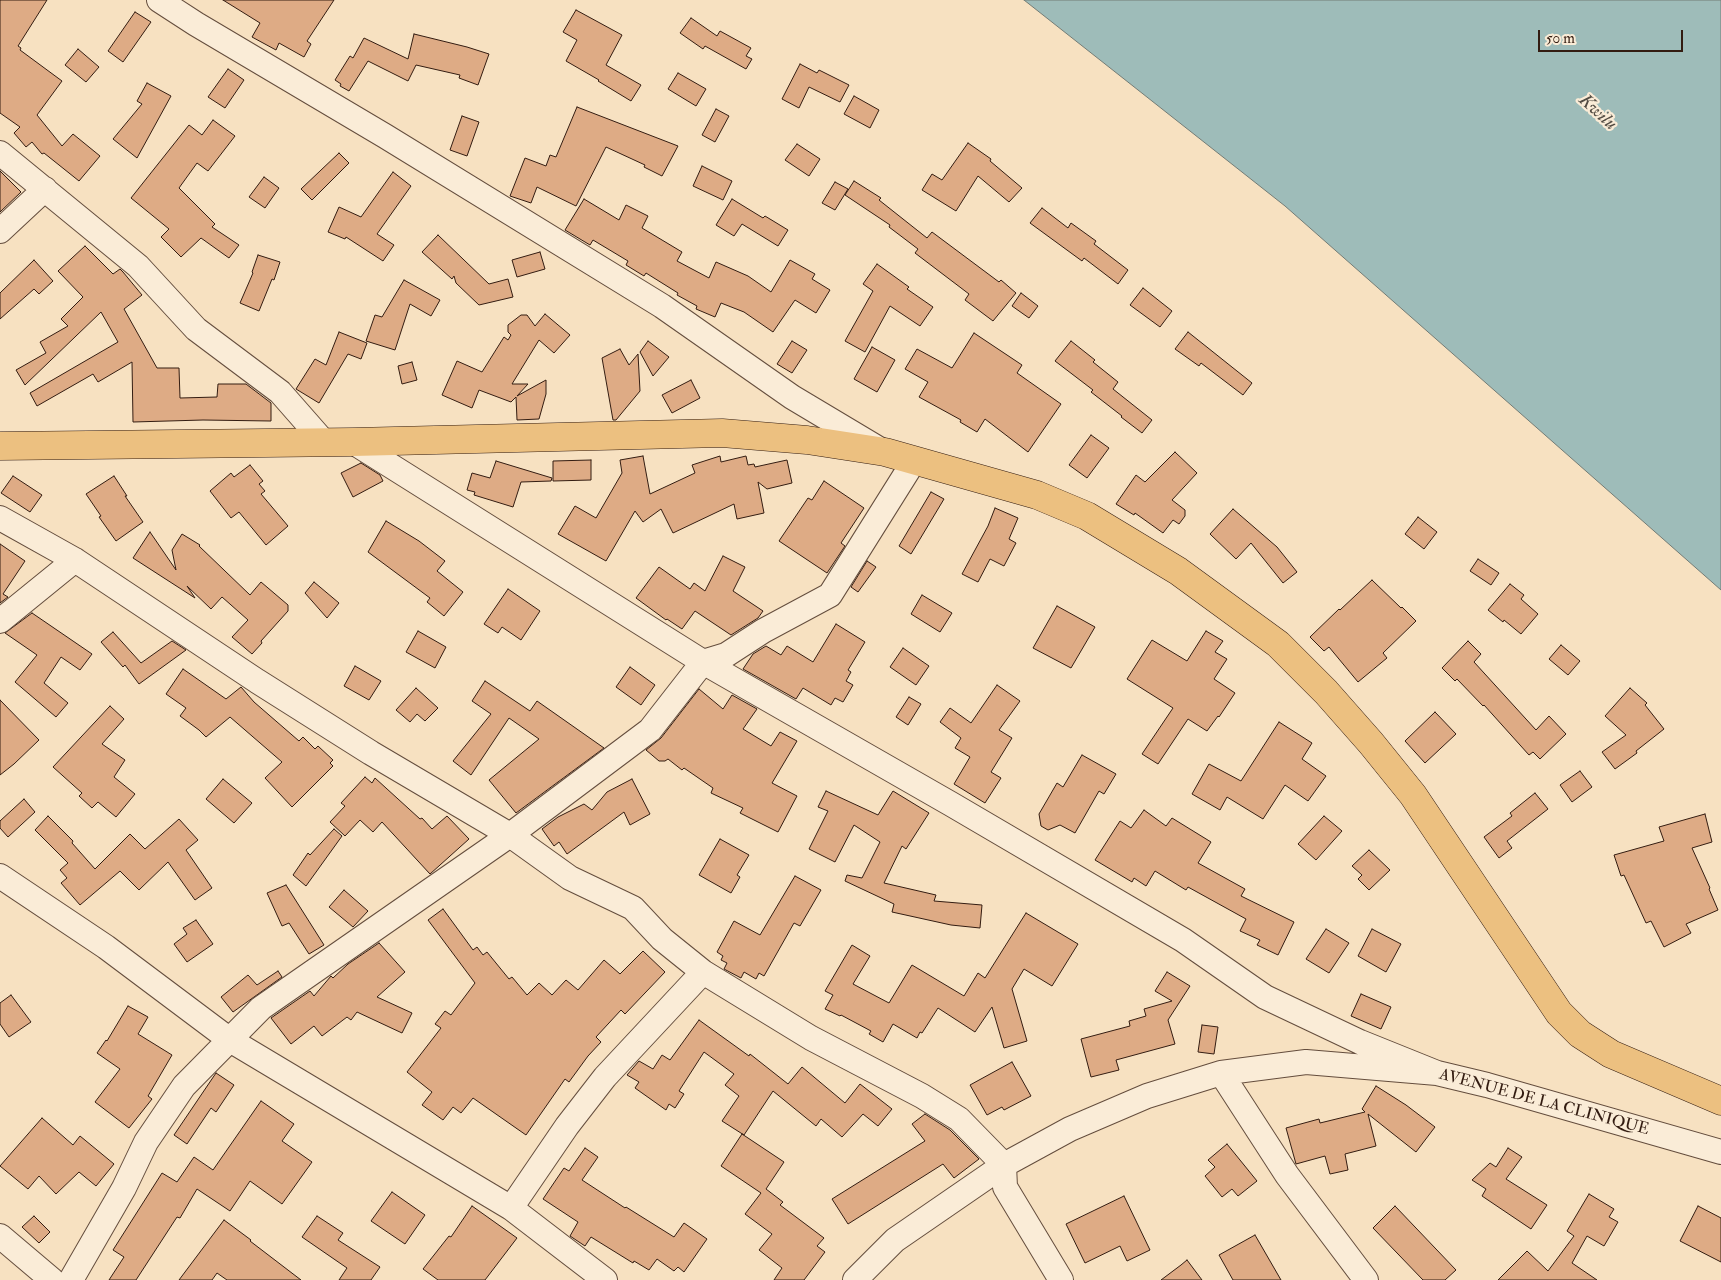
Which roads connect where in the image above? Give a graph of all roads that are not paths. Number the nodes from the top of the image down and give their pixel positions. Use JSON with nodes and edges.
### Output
{"nodes":[{"id":1,"x":159,"y":0,"type":"edge"},
{"id":2,"x":0,"y":153,"type":"edge"},
{"id":3,"x":45,"y":190,"type":"junction"},
{"id":4,"x":0,"y":231,"type":"edge"},
{"id":5,"x":323,"y":441,"type":"junction"},
{"id":6,"x":353,"y":442,"type":"junction"},
{"id":7,"x":0,"y":446,"type":"edge"},
{"id":8,"x":885,"y":452,"type":"junction"},
{"id":9,"x":914,"y":461,"type":"junction"},
{"id":10,"x":0,"y":518,"type":"edge"},
{"id":11,"x":75,"y":560,"type":"junction"},
{"id":12,"x":0,"y":621,"type":"edge"},
{"id":13,"x":703,"y":662,"type":"junction"},
{"id":14,"x":510,"y":835,"type":"junction"},
{"id":15,"x":0,"y":876,"type":"edge"},
{"id":16,"x":703,"y":972,"type":"junction"},
{"id":17,"x":230,"y":1040,"type":"junction"},
{"id":18,"x":1221,"y":1073,"type":"junction"},
{"id":19,"x":1437,"y":1073,"type":"junction"},
{"id":20,"x":1721,"y":1101,"type":"edge"},
{"id":21,"x":1721,"y":1152,"type":"edge"},
{"id":22,"x":1004,"y":1165,"type":"junction"},
{"id":23,"x":511,"y":1208,"type":"junction"},
{"id":24,"x":0,"y":1236,"type":"edge"},
{"id":25,"x":52,"y":1280,"type":"edge"},
{"id":26,"x":71,"y":1280,"type":"edge"},
{"id":27,"x":606,"y":1280,"type":"edge"},
{"id":28,"x":855,"y":1280,"type":"edge"},
{"id":29,"x":1061,"y":1280,"type":"edge"},
{"id":30,"x":1366,"y":1280,"type":"edge"}],
"edges":[{"from":1,"to":8,"type":"street"},
{"from":2,"to":3,"type":"street"},
{"from":3,"to":4,"type":"street"},
{"from":3,"to":5,"type":"street"},
{"from":5,"to":6,"type":"highway"},
{"from":5,"to":7,"type":"highway"},
{"from":6,"to":8,"type":"highway"},
{"from":6,"to":13,"type":"street"},
{"from":8,"to":9,"type":"highway"},
{"from":9,"to":13,"type":"street"},
{"from":9,"to":20,"type":"highway"},
{"from":10,"to":11,"type":"street"},
{"from":11,"to":12,"type":"street"},
{"from":11,"to":14,"type":"street"},
{"from":13,"to":14,"type":"street"},
{"from":13,"to":19,"type":"street"},
{"from":14,"to":16,"type":"street"},
{"from":14,"to":17,"type":"street"},
{"from":15,"to":17,"type":"street"},
{"from":16,"to":22,"type":"street"},
{"from":16,"to":23,"type":"street"},
{"from":17,"to":23,"type":"street"},
{"from":17,"to":26,"type":"street"},
{"from":18,"to":19,"type":"street","name":"AVENUE DE LA CLINIQUE"},
{"from":18,"to":22,"type":"street","name":"AVENUE DE LA CLINIQUE"},
{"from":18,"to":30,"type":"street"},
{"from":19,"to":21,"type":"street","name":"AVENUE DE LA CLINIQUE"},
{"from":22,"to":28,"type":"street","name":"AVENUE DE LA CLINIQUE"},
{"from":22,"to":29,"type":"street"},
{"from":23,"to":27,"type":"street"},
{"from":24,"to":25,"type":"street"}]}
